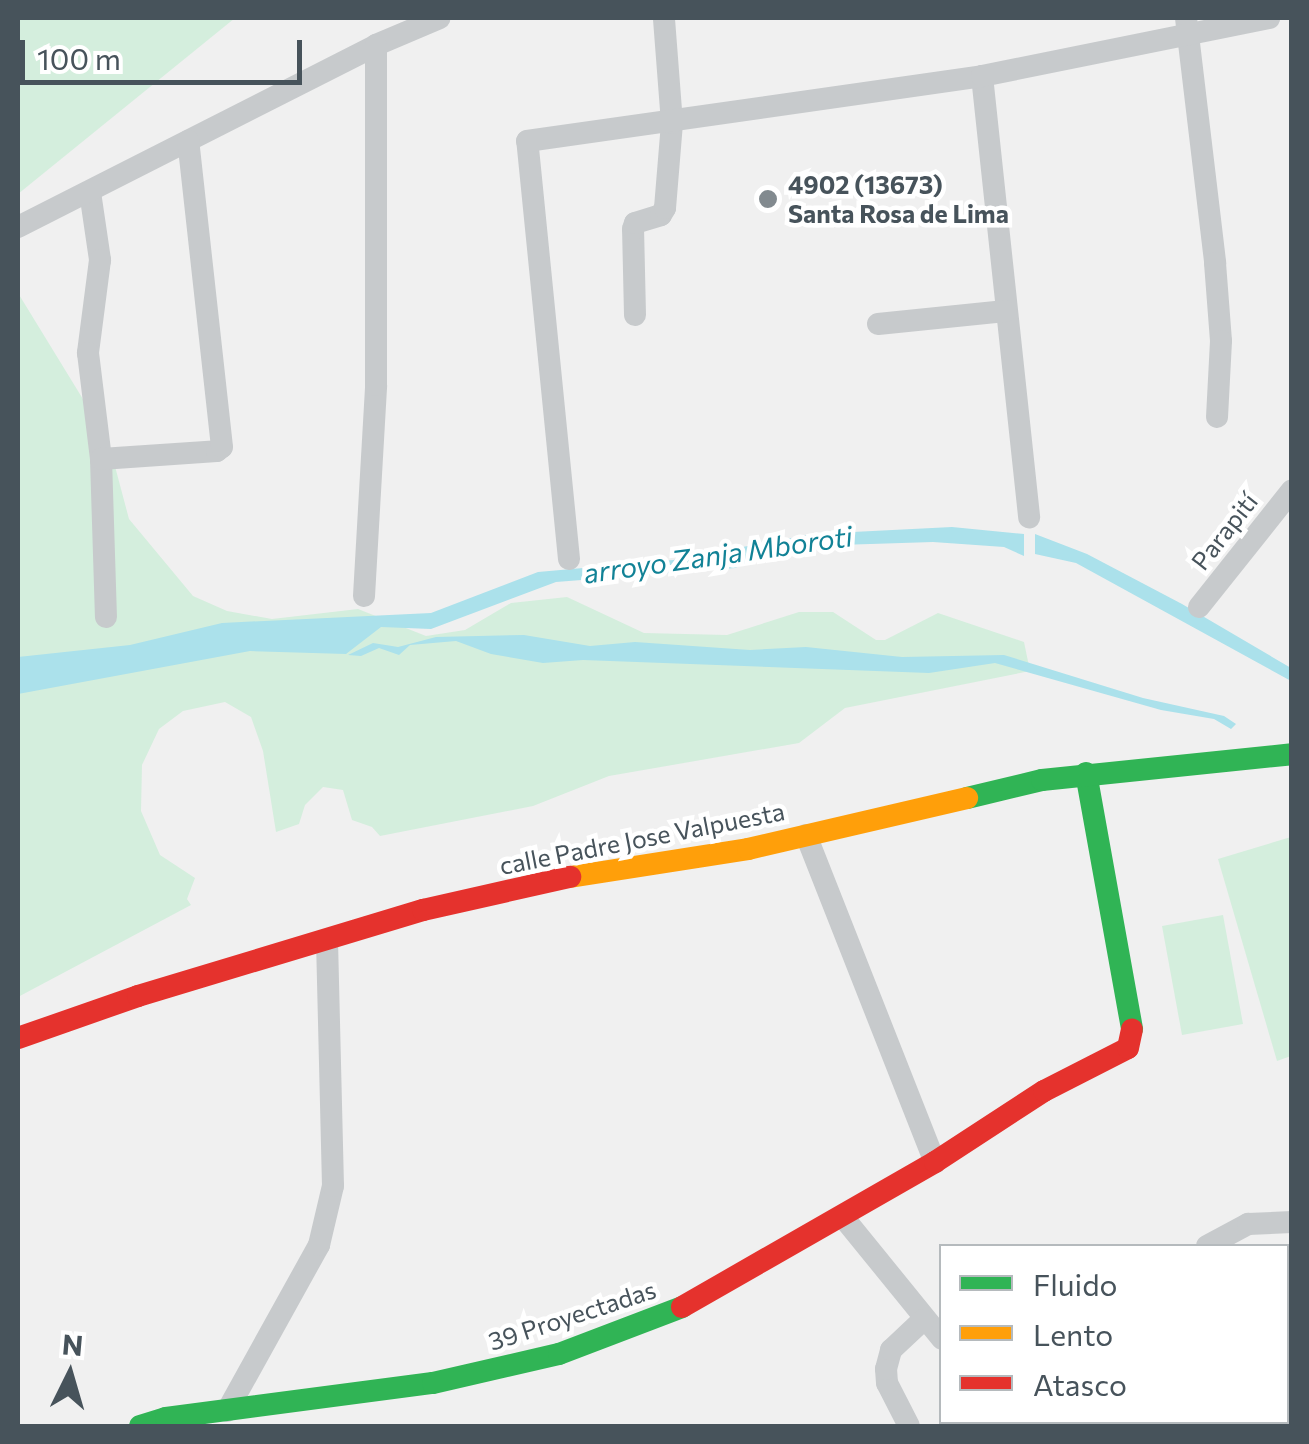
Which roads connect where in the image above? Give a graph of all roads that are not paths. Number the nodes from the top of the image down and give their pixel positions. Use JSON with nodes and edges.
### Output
{"nodes":[{"id":1,"x":440,"y":18,"type":"edge"},
{"id":2,"x":664,"y":18,"type":"edge"},
{"id":3,"x":1269,"y":18,"type":"edge"},
{"id":4,"x":1187,"y":26,"type":"edge"},
{"id":5,"x":376,"y":45,"type":"junction"},
{"id":6,"x":982,"y":76,"type":"junction"},
{"id":7,"x":672,"y":123,"type":"junction"},
{"id":8,"x":188,"y":141,"type":"junction"},
{"id":9,"x":90,"y":192,"type":"junction"},
{"id":10,"x":18,"y":228,"type":"edge"},
{"id":11,"x":1005,"y":311,"type":"junction"},
{"id":12,"x":635,"y":315,"type":"dead end"},
{"id":13,"x":878,"y":324,"type":"dead end"},
{"id":14,"x":1217,"y":417,"type":"dead end"},
{"id":15,"x":101,"y":459,"type":"junction"},
{"id":16,"x":1292,"y":490,"type":"edge"},
{"id":17,"x":1029,"y":518,"type":"dead end"},
{"id":18,"x":568,"y":559,"type":"dead end"},
{"id":19,"x":364,"y":596,"type":"dead end"},
{"id":20,"x":1199,"y":606,"type":"dead end"},
{"id":21,"x":106,"y":617,"type":"dead end"},
{"id":22,"x":1292,"y":754,"type":"edge"},
{"id":23,"x":1086,"y":773,"type":"junction"},
{"id":24,"x":806,"y":834,"type":"junction"},
{"id":25,"x":327,"y":940,"type":"junction"},
{"id":26,"x":18,"y":1036,"type":"edge"},
{"id":27,"x":935,"y":1162,"type":"junction"},
{"id":28,"x":843,"y":1217,"type":"junction"},
{"id":29,"x":1266,"y":1221,"type":"junction"},
{"id":30,"x":1292,"y":1222,"type":"edge"},
{"id":31,"x":1211,"y":1244,"type":"edge"},
{"id":32,"x":1265,"y":1244,"type":"edge"},
{"id":33,"x":922,"y":1320,"type":"junction"},
{"id":34,"x":939,"y":1337,"type":"edge"},
{"id":35,"x":227,"y":1411,"type":"junction"},
{"id":36,"x":140,"y":1426,"type":"edge"},
{"id":37,"x":909,"y":1426,"type":"edge"}],
"edges":[{"from":1,"to":5,"type":"street"},
{"from":2,"to":7,"type":"street"},
{"from":3,"to":4,"type":"street"},
{"from":4,"to":6,"type":"street"},
{"from":4,"to":14,"type":"street"},
{"from":5,"to":8,"type":"street"},
{"from":5,"to":19,"type":"street"},
{"from":6,"to":7,"type":"street"},
{"from":6,"to":11,"type":"street"},
{"from":7,"to":12,"type":"street"},
{"from":7,"to":18,"type":"street"},
{"from":8,"to":9,"type":"street"},
{"from":8,"to":15,"type":"street"},
{"from":9,"to":10,"type":"street"},
{"from":9,"to":15,"type":"street"},
{"from":11,"to":13,"type":"street"},
{"from":11,"to":17,"type":"street"},
{"from":15,"to":21,"type":"street"},
{"from":16,"to":20,"type":"street","name":"Parapití"},
{"from":22,"to":23,"type":"street","name":"calle Padre Jose Valpuesta"},
{"from":23,"to":24,"type":"street","name":"calle Padre Jose Valpuesta"},
{"from":23,"to":27,"type":"street","name":"39 Proyectadas"},
{"from":24,"to":25,"type":"street","name":"calle Padre Jose Valpuesta"},
{"from":24,"to":27,"type":"street"},
{"from":25,"to":26,"type":"street","name":"calle Padre Jose Valpuesta"},
{"from":25,"to":35,"type":"street"},
{"from":27,"to":28,"type":"street","name":"39 Proyectadas"},
{"from":28,"to":33,"type":"street"},
{"from":28,"to":35,"type":"street","name":"39 Proyectadas"},
{"from":29,"to":30,"type":"street"},
{"from":29,"to":31,"type":"street"},
{"from":29,"to":32,"type":"street"},
{"from":33,"to":34,"type":"street"},
{"from":33,"to":37,"type":"street"},
{"from":35,"to":36,"type":"street","name":"39 Proyectadas"}]}
